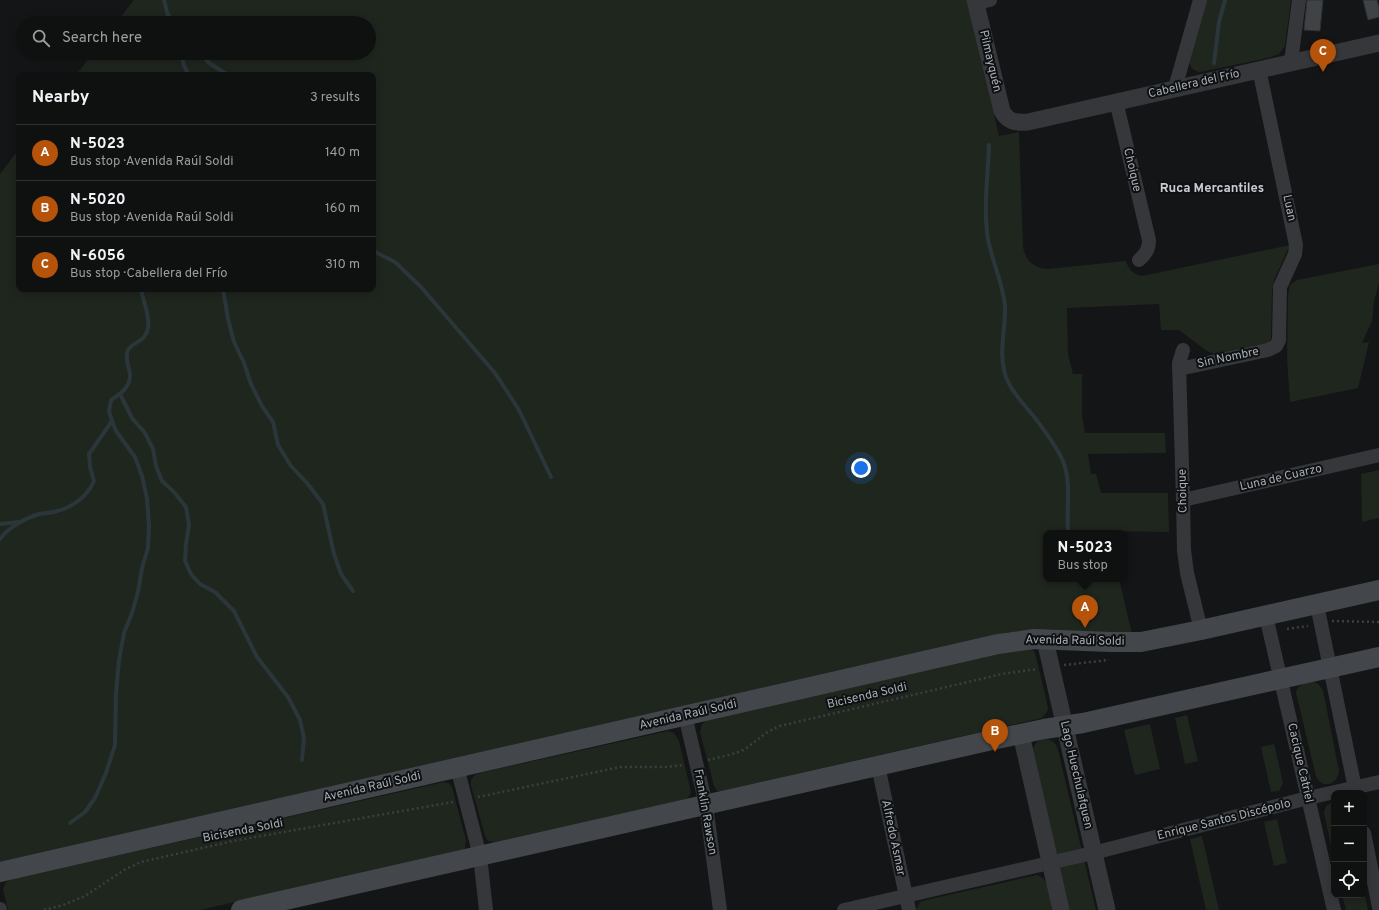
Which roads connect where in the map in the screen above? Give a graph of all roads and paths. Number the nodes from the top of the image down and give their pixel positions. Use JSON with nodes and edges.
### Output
{"nodes":[{"id":1,"x":1200,"y":0,"type":"edge"},
{"id":2,"x":1299,"y":0,"type":"edge"},
{"id":3,"x":981,"y":1,"type":"edge"},
{"id":4,"x":1379,"y":43,"type":"edge"},
{"id":5,"x":1291,"y":62,"type":"junction"},
{"id":6,"x":1259,"y":69,"type":"junction"},
{"id":7,"x":1175,"y":88,"type":"junction"},
{"id":8,"x":1116,"y":101,"type":"junction"},
{"id":9,"x":1009,"y":120,"type":"joint"},
{"id":10,"x":1139,"y":260,"type":"dead end"},
{"id":11,"x":1276,"y":346,"type":"joint"},
{"id":12,"x":1183,"y":350,"type":"dead end"},
{"id":13,"x":1179,"y":369,"type":"junction"},
{"id":14,"x":1379,"y":455,"type":"edge"},
{"id":15,"x":1183,"y":500,"type":"junction"},
{"id":16,"x":1379,"y":590,"type":"edge"},
{"id":17,"x":1317,"y":605,"type":"junction"},
{"id":18,"x":1266,"y":616,"type":"junction"},
{"id":19,"x":1201,"y":630,"type":"junction"},
{"id":20,"x":1045,"y":640,"type":"junction"},
{"id":21,"x":1379,"y":656,"type":"edge"},
{"id":22,"x":1330,"y":668,"type":"junction"},
{"id":23,"x":1038,"y":669,"type":"dead end"},
{"id":24,"x":1281,"y":679,"type":"junction"},
{"id":25,"x":685,"y":715,"type":"junction"},
{"id":26,"x":1065,"y":726,"type":"junction"},
{"id":27,"x":1021,"y":734,"type":"junction"},
{"id":28,"x":707,"y":760,"type":"dead end"},
{"id":29,"x":685,"y":765,"type":"dead end"},
{"id":30,"x":878,"y":766,"type":"junction"},
{"id":31,"x":457,"y":767,"type":"junction"},
{"id":32,"x":1379,"y":782,"type":"edge"},
{"id":33,"x":1355,"y":790,"type":"edge"},
{"id":34,"x":1331,"y":794,"type":"edge"},
{"id":35,"x":474,"y":798,"type":"dead end"},
{"id":36,"x":1308,"y":798,"type":"junction"},
{"id":37,"x":456,"y":802,"type":"dead end"},
{"id":38,"x":706,"y":805,"type":"junction"},
{"id":39,"x":1367,"y":847,"type":"edge"},
{"id":40,"x":1093,"y":853,"type":"junction"},
{"id":41,"x":480,"y":856,"type":"junction"},
{"id":42,"x":1050,"y":863,"type":"junction"},
{"id":43,"x":0,"y":872,"type":"edge"},
{"id":44,"x":906,"y":896,"type":"junction"},
{"id":45,"x":1379,"y":904,"type":"edge"},
{"id":46,"x":44,"y":910,"type":"edge"},
{"id":47,"x":242,"y":910,"type":"edge"},
{"id":48,"x":486,"y":910,"type":"edge"},
{"id":49,"x":720,"y":910,"type":"edge"},
{"id":50,"x":844,"y":910,"type":"edge"},
{"id":51,"x":909,"y":910,"type":"edge"},
{"id":52,"x":1062,"y":910,"type":"edge"},
{"id":53,"x":1107,"y":910,"type":"edge"},
{"id":54,"x":1334,"y":910,"type":"edge"}],
"edges":[{"from":1,"to":7,"type":"street"},
{"from":2,"to":5,"type":"street"},
{"from":3,"to":9,"type":"street","name":"Pilmayquén"},
{"from":4,"to":5,"type":"street","name":"Cabellera del Frío"},
{"from":5,"to":6,"type":"street","name":"Cabellera del Frío"},
{"from":6,"to":7,"type":"street","name":"Cabellera del Frío"},
{"from":6,"to":11,"type":"street","name":"Luan"},
{"from":7,"to":8,"type":"street","name":"Cabellera del Frío"},
{"from":8,"to":9,"type":"street","name":"Cabellera del Frío"},
{"from":8,"to":10,"type":"street","name":"Choique"},
{"from":11,"to":13,"type":"street","name":"Sin Nombre"},
{"from":12,"to":13,"type":"street","name":"Choique"},
{"from":13,"to":15,"type":"street","name":"Choique"},
{"from":14,"to":15,"type":"street","name":"Luna de Cuarzo"},
{"from":15,"to":19,"type":"street","name":"Choique"},
{"from":16,"to":17,"type":"main road","name":"Avenida Raúl Soldi"},
{"from":17,"to":18,"type":"main road","name":"Avenida Raúl Soldi"},
{"from":17,"to":22,"type":"street"},
{"from":18,"to":19,"type":"main road","name":"Avenida Raúl Soldi"},
{"from":18,"to":24,"type":"street","name":"Cacique Catriel"},
{"from":19,"to":20,"type":"main road","name":"Avenida Raúl Soldi"},
{"from":20,"to":25,"type":"main road","name":"Avenida Raúl Soldi"},
{"from":20,"to":26,"type":"street","name":"Lago Huechulafquen"},
{"from":21,"to":22,"type":"main road"},
{"from":22,"to":24,"type":"main road"},
{"from":22,"to":33,"type":"street"},
{"from":23,"to":28,"type":"path","name":"Bicisenda Soldi"},
{"from":24,"to":26,"type":"main road"},
{"from":24,"to":36,"type":"street","name":"Cacique Catriel"},
{"from":25,"to":31,"type":"main road","name":"Avenida Raúl Soldi"},
{"from":25,"to":38,"type":"street","name":"Franklin Rawson"},
{"from":26,"to":27,"type":"main road"},
{"from":26,"to":40,"type":"street","name":"Lago Huechulafquen"},
{"from":27,"to":30,"type":"main road"},
{"from":27,"to":42,"type":"street"},
{"from":29,"to":35,"type":"path"},
{"from":30,"to":38,"type":"main road"},
{"from":30,"to":44,"type":"street","name":"Alfredo Asmar"},
{"from":31,"to":41,"type":"street"},
{"from":31,"to":43,"type":"main road","name":"Avenida Raúl Soldi"},
{"from":32,"to":33,"type":"street","name":"Enrique Santos Discépolo"},
{"from":34,"to":36,"type":"street","name":"Enrique Santos Discépolo"},
{"from":36,"to":40,"type":"street","name":"Enrique Santos Discépolo"},
{"from":36,"to":54,"type":"street","name":"Cacique Catriel"},
{"from":37,"to":46,"type":"path","name":"Bicisenda Soldi"},
{"from":38,"to":41,"type":"main road"},
{"from":38,"to":49,"type":"street","name":"Franklin Rawson"},
{"from":39,"to":45,"type":"street"},
{"from":40,"to":42,"type":"street","name":"Enrique Santos Discépolo"},
{"from":40,"to":53,"type":"street","name":"Lago Huechulafquen"},
{"from":41,"to":47,"type":"main road"},
{"from":41,"to":48,"type":"street"},
{"from":42,"to":44,"type":"street"},
{"from":42,"to":52,"type":"street"},
{"from":44,"to":50,"type":"street"},
{"from":44,"to":51,"type":"street","name":"Alfredo Asmar"}]}
